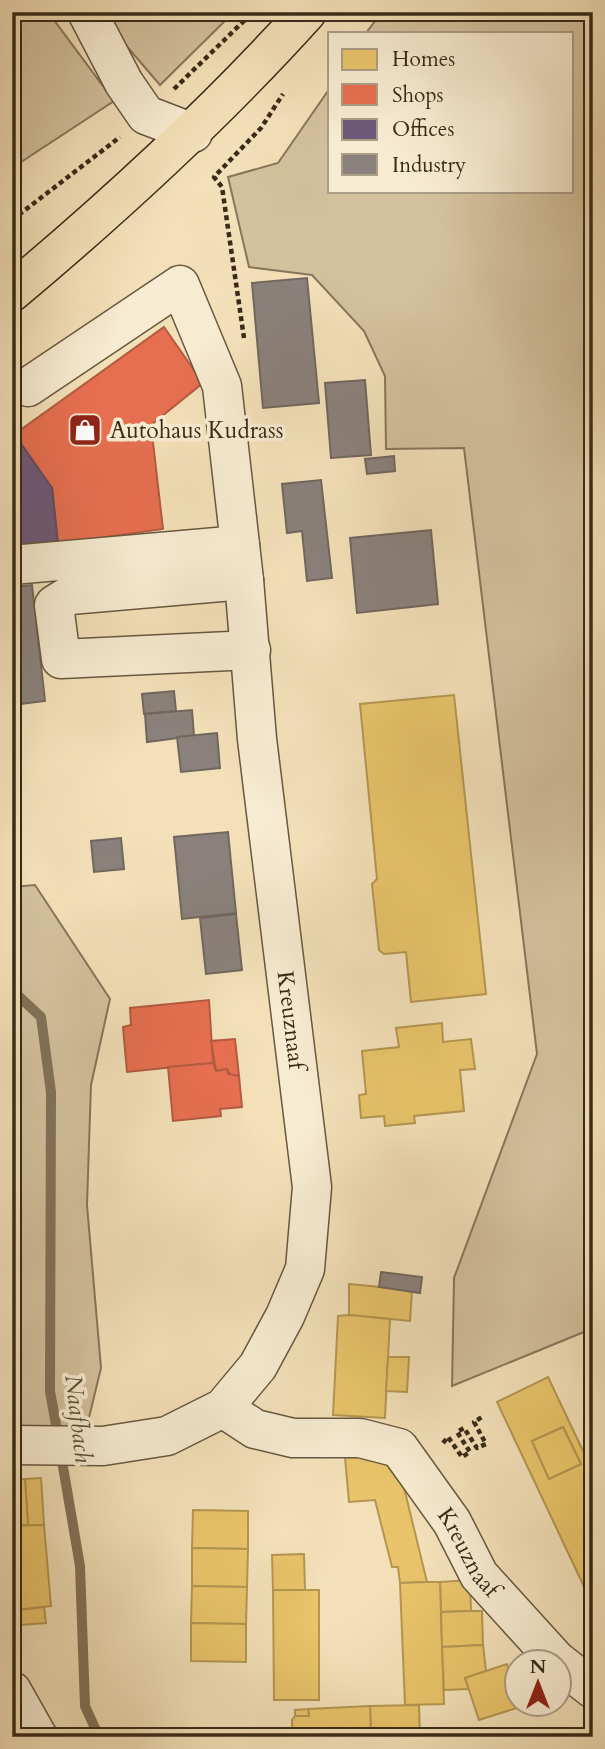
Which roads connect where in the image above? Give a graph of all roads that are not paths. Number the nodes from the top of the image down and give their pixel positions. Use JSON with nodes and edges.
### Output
{"nodes":[{"id":1,"x":87,"y":12,"type":"edge"},
{"id":2,"x":307,"y":12,"type":"edge"},
{"id":3,"x":193,"y":133,"type":"junction"},
{"id":4,"x":12,"y":292,"type":"edge"},
{"id":5,"x":28,"y":387,"type":"dead end"},
{"id":6,"x":12,"y":565,"type":"edge"},
{"id":7,"x":244,"y":579,"type":"junction"},
{"id":8,"x":251,"y":650,"type":"junction"},
{"id":9,"x":314,"y":983,"type":"dead end"},
{"id":10,"x":292,"y":1029,"type":"junction"},
{"id":11,"x":223,"y":1408,"type":"junction"},
{"id":12,"x":16,"y":1444,"type":"edge"},
{"id":13,"x":546,"y":1648,"type":"edge"},
{"id":14,"x":574,"y":1674,"type":"edge"},
{"id":15,"x":593,"y":1689,"type":"edge"},
{"id":16,"x":12,"y":1691,"type":"edge"},
{"id":17,"x":38,"y":1737,"type":"edge"}],
"edges":[{"from":1,"to":3,"type":"street"},
{"from":2,"to":3,"type":"main road"},
{"from":3,"to":4,"type":"main road"},
{"from":5,"to":7,"type":"street","name":"Kreuznaaf"},
{"from":6,"to":7,"type":"street"},
{"from":7,"to":8,"type":"street","name":"Kreuznaaf"},
{"from":7,"to":8,"type":"street"},
{"from":8,"to":10,"type":"street","name":"Kreuznaaf"},
{"from":9,"to":10,"type":"street"},
{"from":10,"to":11,"type":"street","name":"Kreuznaaf"},
{"from":11,"to":12,"type":"street","name":"Kreuznaaf"},
{"from":11,"to":13,"type":"street","name":"Kreuznaaf"},
{"from":14,"to":15,"type":"street","name":"Kreuznaaf"},
{"from":16,"to":17,"type":"street"}]}
